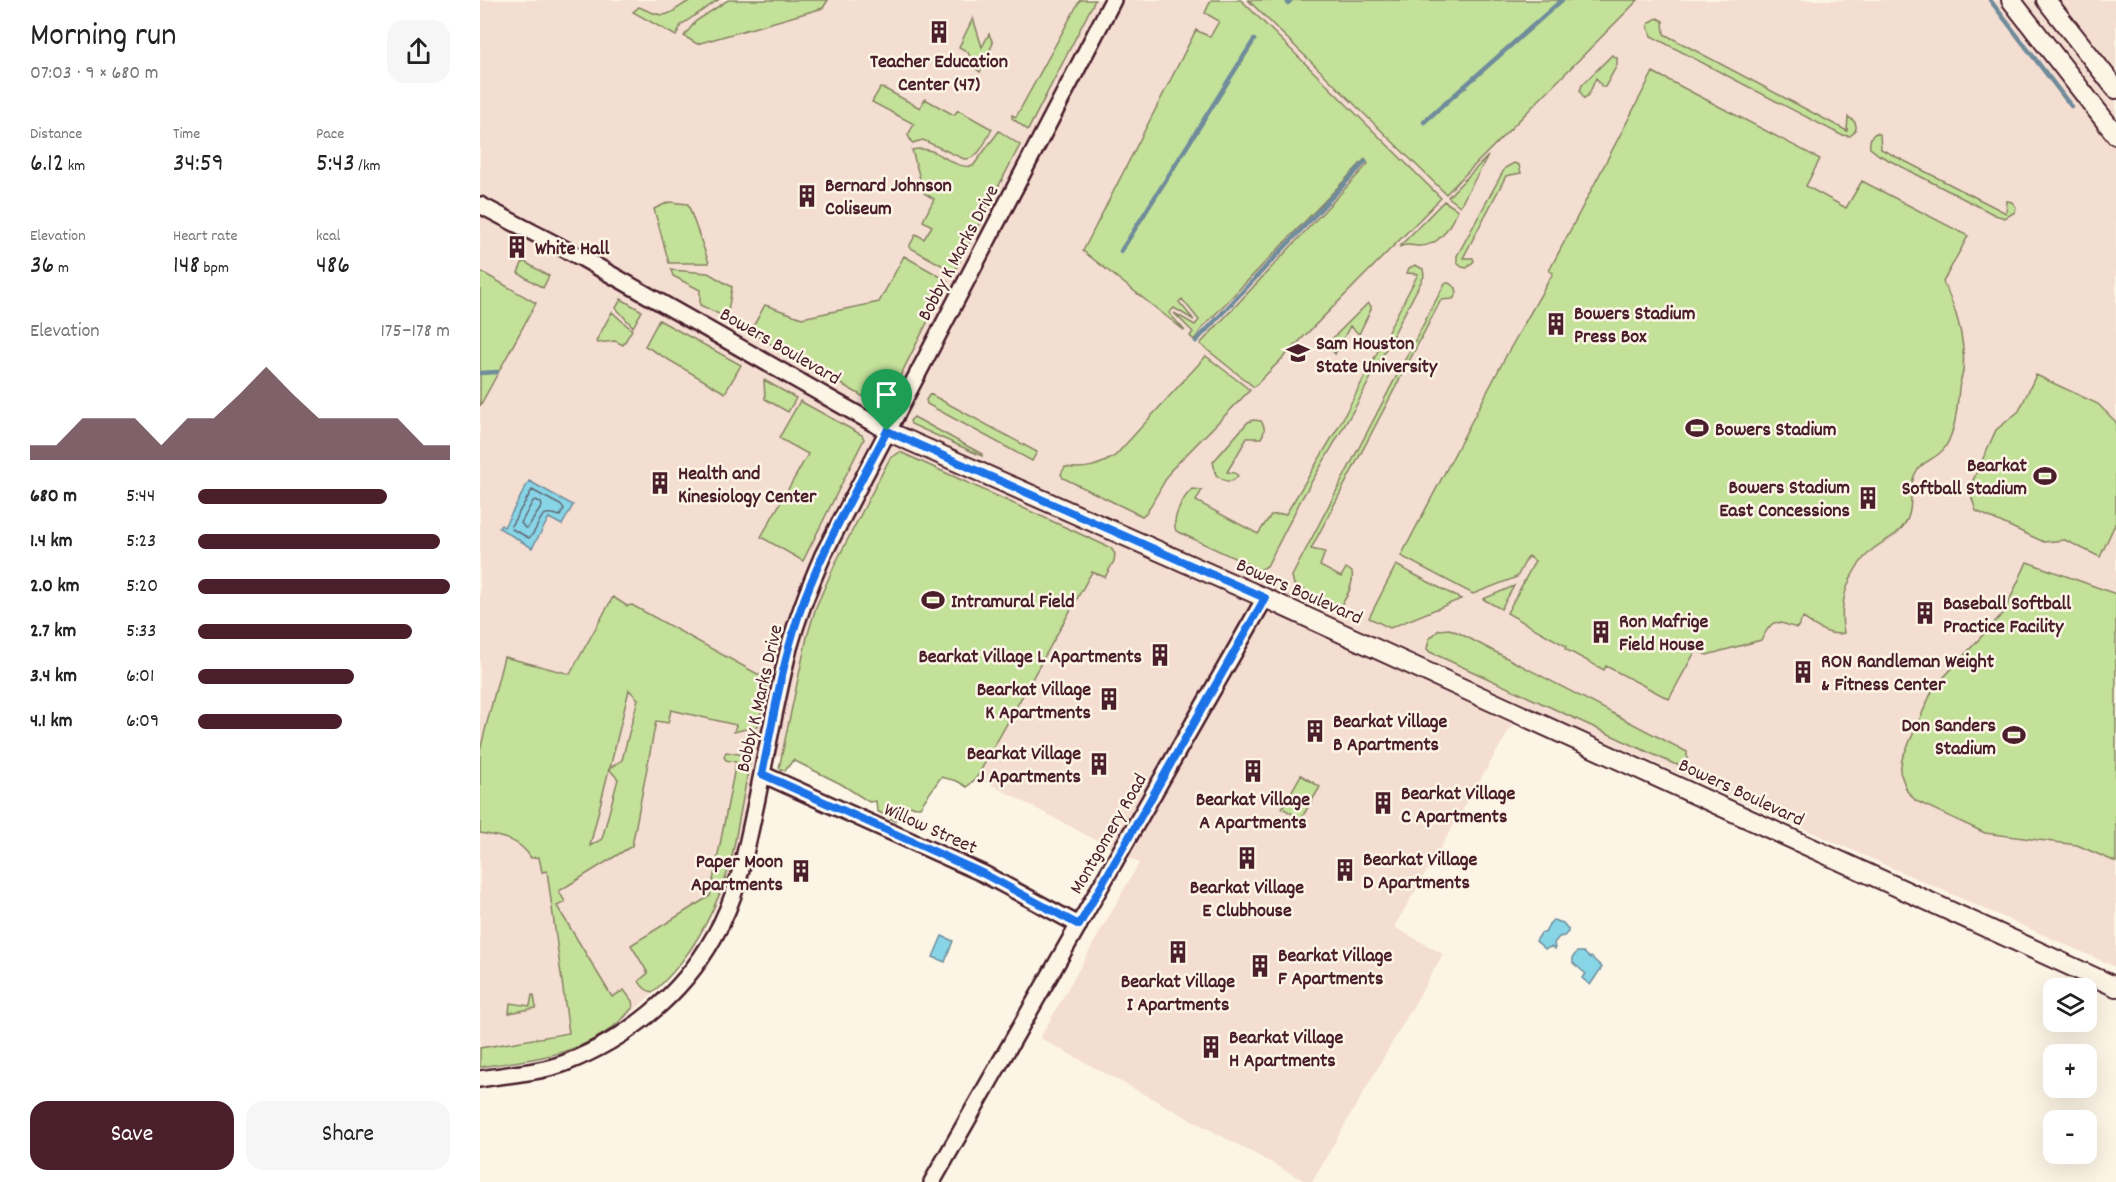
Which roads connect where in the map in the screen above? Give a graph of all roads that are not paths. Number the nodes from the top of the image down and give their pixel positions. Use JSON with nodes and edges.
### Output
{"nodes":[{"id":1,"x":1113,"y":0,"type":"edge"},
{"id":2,"x":2010,"y":0,"type":"edge"},
{"id":3,"x":2046,"y":0,"type":"edge"},
{"id":4,"x":2116,"y":89,"type":"edge"},
{"id":5,"x":2116,"y":135,"type":"edge"},
{"id":6,"x":480,"y":205,"type":"edge"},
{"id":7,"x":887,"y":431,"type":"junction"},
{"id":8,"x":1265,"y":598,"type":"junction"},
{"id":9,"x":762,"y":774,"type":"junction"},
{"id":10,"x":1079,"y":925,"type":"junction"},
{"id":11,"x":2116,"y":987,"type":"edge"},
{"id":12,"x":480,"y":1078,"type":"edge"},
{"id":13,"x":932,"y":1182,"type":"edge"}],
"edges":[{"from":1,"to":7,"type":"street","name":"Bobby K Marks Drive"},
{"from":2,"to":5,"type":"street"},
{"from":3,"to":4,"type":"street"},
{"from":6,"to":7,"type":"street","name":"Bowers Boulevard"},
{"from":7,"to":8,"type":"street","name":"Bowers Boulevard"},
{"from":7,"to":9,"type":"street","name":"Bobby K Marks Drive"},
{"from":8,"to":10,"type":"street","name":"Montgomery Road"},
{"from":8,"to":11,"type":"street","name":"Bowers Boulevard"},
{"from":9,"to":10,"type":"street","name":"Willow Street"},
{"from":9,"to":12,"type":"street","name":"Bobby K Marks Drive"},
{"from":10,"to":13,"type":"street","name":"Montgomery Road"}]}
